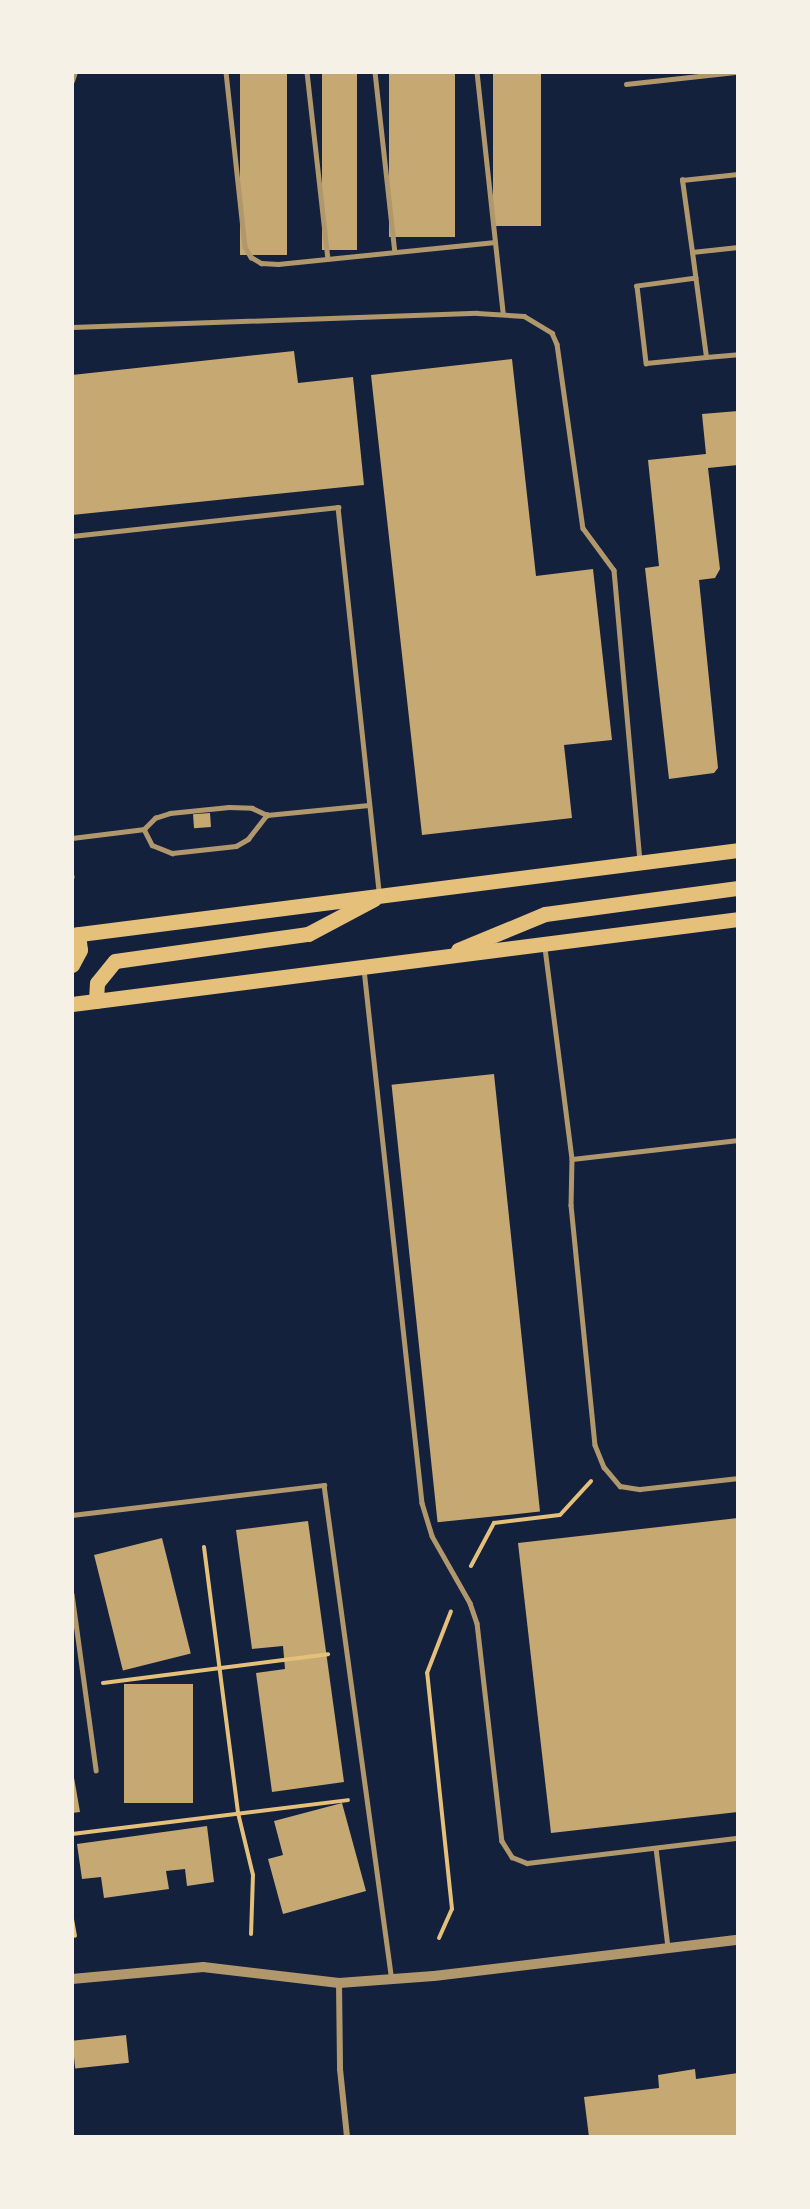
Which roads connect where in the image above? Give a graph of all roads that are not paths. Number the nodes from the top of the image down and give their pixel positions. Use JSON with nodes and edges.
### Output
{"nodes":[{"id":1,"x":75,"y":72,"type":"edge"},
{"id":2,"x":226,"y":72,"type":"edge"},
{"id":3,"x":307,"y":72,"type":"edge"},
{"id":4,"x":375,"y":72,"type":"edge"},
{"id":5,"x":477,"y":72,"type":"edge"},
{"id":6,"x":738,"y":72,"type":"edge"},
{"id":7,"x":72,"y":81,"type":"edge"},
{"id":8,"x":626,"y":84,"type":"dead end"},
{"id":9,"x":738,"y":174,"type":"edge"},
{"id":10,"x":495,"y":242,"type":"junction"},
{"id":11,"x":738,"y":247,"type":"edge"},
{"id":12,"x":395,"y":252,"type":"junction"},
{"id":13,"x":692,"y":252,"type":"junction"},
{"id":14,"x":328,"y":259,"type":"junction"},
{"id":15,"x":696,"y":278,"type":"junction"},
{"id":16,"x":503,"y":313,"type":"junction"},
{"id":17,"x":72,"y":327,"type":"edge"},
{"id":18,"x":738,"y":354,"type":"edge"},
{"id":19,"x":706,"y":357,"type":"junction"},
{"id":20,"x":72,"y":536,"type":"edge"},
{"id":21,"x":369,"y":805,"type":"junction"},
{"id":22,"x":267,"y":815,"type":"junction"},
{"id":23,"x":144,"y":829,"type":"junction"},
{"id":24,"x":72,"y":838,"type":"edge"},
{"id":25,"x":738,"y":850,"type":"edge"},
{"id":26,"x":641,"y":862,"type":"junction"},
{"id":27,"x":738,"y":888,"type":"edge"},
{"id":28,"x":379,"y":896,"type":"junction"},
{"id":29,"x":738,"y":919,"type":"edge"},
{"id":30,"x":75,"y":934,"type":"edge"},
{"id":31,"x":544,"y":942,"type":"junction"},
{"id":32,"x":441,"y":957,"type":"junction"},
{"id":33,"x":72,"y":965,"type":"edge"},
{"id":34,"x":364,"y":968,"type":"junction"},
{"id":35,"x":96,"y":1001,"type":"junction"},
{"id":36,"x":72,"y":1004,"type":"edge"},
{"id":37,"x":738,"y":1140,"type":"edge"},
{"id":38,"x":572,"y":1159,"type":"junction"},
{"id":39,"x":738,"y":1478,"type":"edge"},
{"id":40,"x":72,"y":1515,"type":"edge"},
{"id":41,"x":72,"y":1594,"type":"edge"},
{"id":42,"x":96,"y":1770,"type":"dead end"},
{"id":43,"x":738,"y":1838,"type":"edge"},
{"id":44,"x":656,"y":1848,"type":"junction"},
{"id":45,"x":738,"y":1940,"type":"edge"},
{"id":46,"x":668,"y":1949,"type":"junction"},
{"id":47,"x":72,"y":1979,"type":"edge"},
{"id":48,"x":392,"y":1980,"type":"junction"},
{"id":49,"x":339,"y":1983,"type":"junction"},
{"id":50,"x":347,"y":2137,"type":"edge"}],
"edges":[{"from":1,"to":7,"type":"lane"},
{"from":2,"to":14,"type":"lane"},
{"from":3,"to":14,"type":"lane"},
{"from":4,"to":12,"type":"lane"},
{"from":5,"to":10,"type":"lane"},
{"from":6,"to":8,"type":"lane"},
{"from":9,"to":13,"type":"lane"},
{"from":10,"to":12,"type":"lane"},
{"from":10,"to":16,"type":"lane"},
{"from":11,"to":13,"type":"lane"},
{"from":12,"to":14,"type":"lane"},
{"from":13,"to":15,"type":"lane"},
{"from":15,"to":19,"type":"lane"},
{"from":15,"to":19,"type":"lane"},
{"from":16,"to":17,"type":"lane"},
{"from":16,"to":26,"type":"lane"},
{"from":18,"to":19,"type":"lane"},
{"from":20,"to":21,"type":"lane"},
{"from":21,"to":22,"type":"lane"},
{"from":21,"to":28,"type":"lane"},
{"from":22,"to":23,"type":"lane"},
{"from":22,"to":23,"type":"lane"},
{"from":23,"to":24,"type":"lane"},
{"from":25,"to":26,"type":"main road"},
{"from":26,"to":28,"type":"main road"},
{"from":27,"to":32,"type":"main road"},
{"from":28,"to":30,"type":"main road"},
{"from":28,"to":35,"type":"main road"},
{"from":29,"to":31,"type":"main road"},
{"from":30,"to":33,"type":"main road"},
{"from":31,"to":32,"type":"main road"},
{"from":31,"to":38,"type":"lane"},
{"from":32,"to":34,"type":"main road"},
{"from":34,"to":35,"type":"main road"},
{"from":34,"to":44,"type":"lane"},
{"from":35,"to":36,"type":"main road"},
{"from":37,"to":38,"type":"lane"},
{"from":38,"to":39,"type":"lane"},
{"from":40,"to":48,"type":"lane"},
{"from":41,"to":42,"type":"lane"},
{"from":43,"to":44,"type":"lane"},
{"from":44,"to":46,"type":"lane"},
{"from":45,"to":46,"type":"street"},
{"from":46,"to":48,"type":"street"},
{"from":47,"to":49,"type":"street"},
{"from":48,"to":49,"type":"street"},
{"from":49,"to":50,"type":"street"}]}
